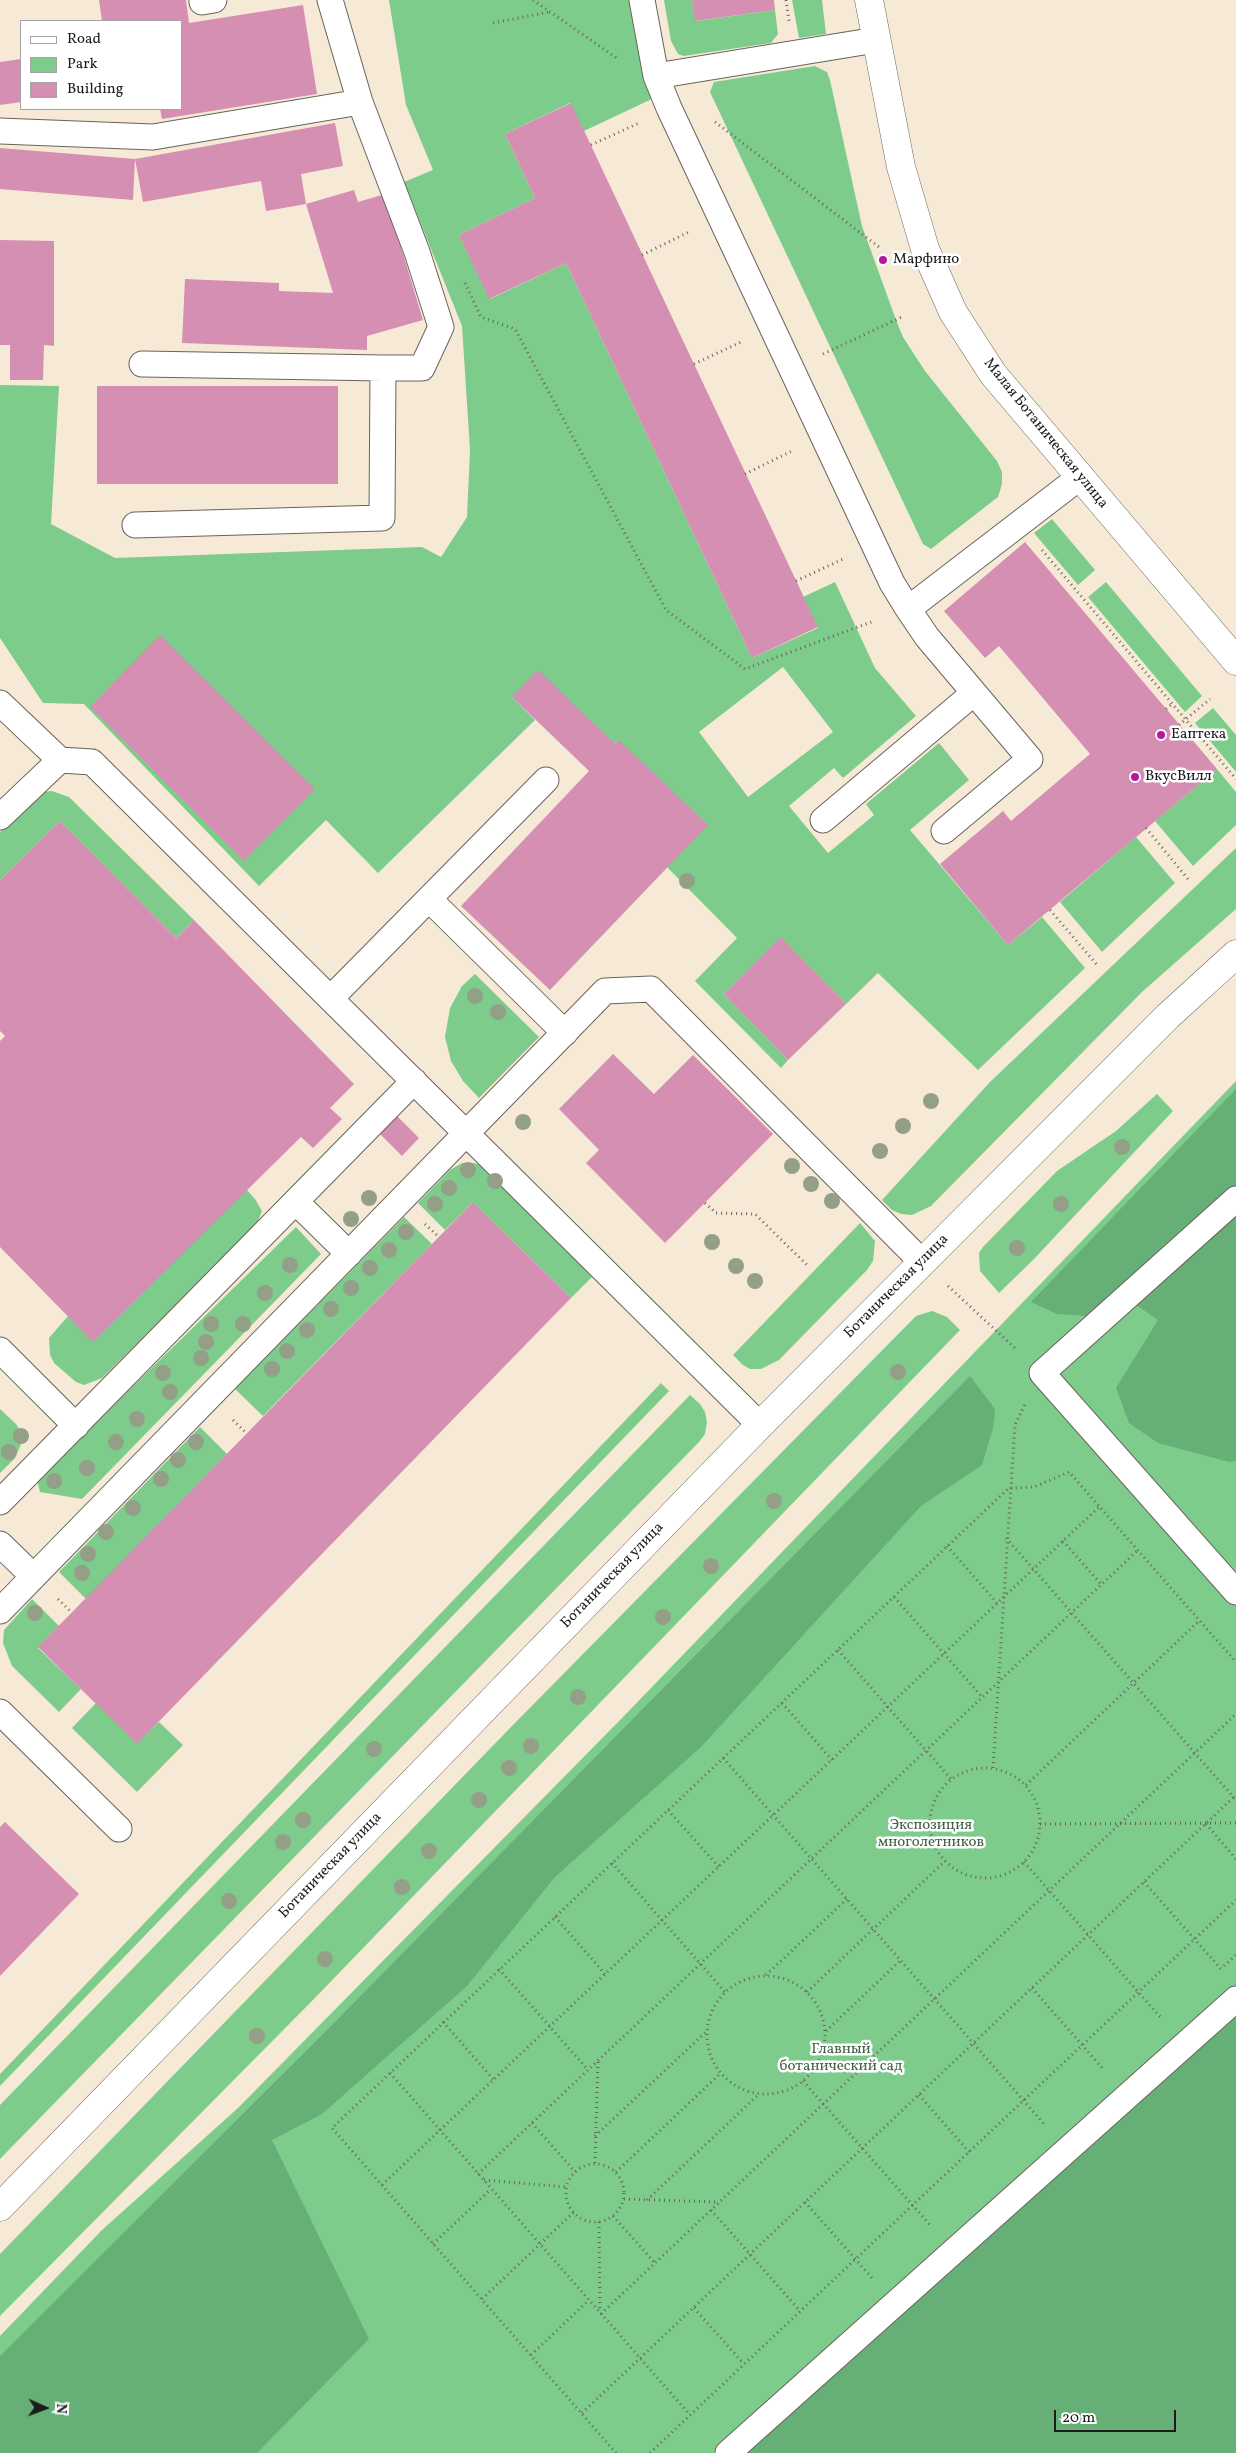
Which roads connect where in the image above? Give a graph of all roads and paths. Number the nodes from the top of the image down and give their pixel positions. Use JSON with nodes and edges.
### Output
{"nodes":[{"id":1,"x":330,"y":0,"type":"edge"},
{"id":2,"x":532,"y":0,"type":"edge"},
{"id":3,"x":642,"y":0,"type":"edge"},
{"id":4,"x":869,"y":0,"type":"edge"},
{"id":5,"x":550,"y":12,"type":"junction"},
{"id":6,"x":493,"y":23,"type":"dead end"},
{"id":7,"x":876,"y":40,"type":"junction"},
{"id":8,"x":656,"y":76,"type":"junction"},
{"id":9,"x":360,"y":102,"type":"junction"},
{"id":10,"x":669,"y":108,"type":"junction"},
{"id":11,"x":0,"y":130,"type":"edge"},
{"id":12,"x":591,"y":145,"type":"dead end"},
{"id":13,"x":721,"y":218,"type":"junction"},
{"id":14,"x":879,"y":247,"type":"dead end"},
{"id":15,"x":642,"y":254,"type":"dead end"},
{"id":16,"x":465,"y":281,"type":"dead end"},
{"id":17,"x":904,"y":316,"type":"dead end"},
{"id":18,"x":772,"y":327,"type":"junction"},
{"id":19,"x":142,"y":364,"type":"dead end"},
{"id":20,"x":694,"y":364,"type":"dead end"},
{"id":21,"x":383,"y":368,"type":"junction"},
{"id":22,"x":791,"y":369,"type":"junction"},
{"id":23,"x":823,"y":436,"type":"junction"},
{"id":24,"x":745,"y":474,"type":"dead end"},
{"id":25,"x":1080,"y":477,"type":"junction"},
{"id":26,"x":1019,"y":523,"type":"junction"},
{"id":27,"x":135,"y":525,"type":"dead end"},
{"id":28,"x":874,"y":544,"type":"junction"},
{"id":29,"x":796,"y":581,"type":"dead end"},
{"id":30,"x":908,"y":609,"type":"junction"},
{"id":31,"x":1236,"y":661,"type":"edge"},
{"id":32,"x":974,"y":693,"type":"junction"},
{"id":33,"x":1210,"y":699,"type":"dead end"},
{"id":34,"x":1173,"y":703,"type":"junction"},
{"id":35,"x":0,"y":704,"type":"edge"},
{"id":36,"x":1166,"y":709,"type":"dead end"},
{"id":37,"x":1186,"y":720,"type":"junction"},
{"id":38,"x":1179,"y":725,"type":"dead end"},
{"id":39,"x":60,"y":760,"type":"junction"},
{"id":40,"x":1236,"y":779,"type":"edge"},
{"id":41,"x":546,"y":780,"type":"dead end"},
{"id":42,"x":0,"y":817,"type":"edge"},
{"id":43,"x":823,"y":820,"type":"dead end"},
{"id":44,"x":1146,"y":828,"type":"dead end"},
{"id":45,"x":944,"y":831,"type":"dead end"},
{"id":46,"x":1188,"y":879,"type":"dead end"},
{"id":47,"x":428,"y":899,"type":"junction"},
{"id":48,"x":1050,"y":910,"type":"dead end"},
{"id":49,"x":1236,"y":954,"type":"edge"},
{"id":50,"x":1098,"y":966,"type":"dead end"},
{"id":51,"x":331,"y":998,"type":"junction"},
{"id":52,"x":565,"y":1033,"type":"junction"},
{"id":53,"x":414,"y":1081,"type":"junction"},
{"id":54,"x":467,"y":1133,"type":"junction"},
{"id":55,"x":1236,"y":1199,"type":"edge"},
{"id":56,"x":296,"y":1202,"type":"junction"},
{"id":57,"x":705,"y":1203,"type":"dead end"},
{"id":58,"x":349,"y":1254,"type":"junction"},
{"id":59,"x":922,"y":1262,"type":"junction"},
{"id":60,"x":807,"y":1265,"type":"dead end"},
{"id":61,"x":0,"y":1350,"type":"edge"},
{"id":62,"x":1042,"y":1374,"type":"junction"},
{"id":63,"x":1015,"y":1424,"type":"dead end"},
{"id":64,"x":760,"y":1425,"type":"junction"},
{"id":65,"x":76,"y":1426,"type":"junction"},
{"id":66,"x":1009,"y":1488,"type":"junction"},
{"id":67,"x":0,"y":1502,"type":"edge"},
{"id":68,"x":1099,"y":1506,"type":"junction"},
{"id":69,"x":1006,"y":1538,"type":"junction"},
{"id":70,"x":1063,"y":1541,"type":"junction"},
{"id":71,"x":0,"y":1544,"type":"edge"},
{"id":72,"x":947,"y":1546,"type":"junction"},
{"id":73,"x":1138,"y":1550,"type":"junction"},
{"id":74,"x":1034,"y":1569,"type":"junction"},
{"id":75,"x":33,"y":1576,"type":"junction"},
{"id":76,"x":1102,"y":1584,"type":"junction"},
{"id":77,"x":1236,"y":1592,"type":"edge"},
{"id":78,"x":894,"y":1597,"type":"junction"},
{"id":79,"x":1002,"y":1598,"type":"junction"},
{"id":80,"x":998,"y":1603,"type":"junction"},
{"id":81,"x":0,"y":1611,"type":"edge"},
{"id":82,"x":1072,"y":1613,"type":"junction"},
{"id":83,"x":1200,"y":1621,"type":"junction"},
{"id":84,"x":838,"y":1650,"type":"junction"},
{"id":85,"x":944,"y":1654,"type":"junction"},
{"id":86,"x":1236,"y":1662,"type":"edge"},
{"id":87,"x":998,"y":1682,"type":"junction"},
{"id":88,"x":1134,"y":1683,"type":"junction"},
{"id":89,"x":982,"y":1697,"type":"junction"},
{"id":90,"x":782,"y":1703,"type":"junction"},
{"id":91,"x":888,"y":1707,"type":"junction"},
{"id":92,"x":0,"y":1712,"type":"edge"},
{"id":93,"x":1236,"y":1714,"type":"edge"},
{"id":94,"x":926,"y":1750,"type":"junction"},
{"id":95,"x":1195,"y":1753,"type":"junction"},
{"id":96,"x":723,"y":1758,"type":"junction"},
{"id":97,"x":832,"y":1760,"type":"junction"},
{"id":98,"x":993,"y":1768,"type":"junction"},
{"id":99,"x":951,"y":1779,"type":"junction"},
{"id":100,"x":1025,"y":1785,"type":"junction"},
{"id":101,"x":1235,"y":1798,"type":"edge"},
{"id":102,"x":668,"y":1810,"type":"junction"},
{"id":103,"x":773,"y":1815,"type":"junction"},
{"id":104,"x":1236,"y":1823,"type":"edge"},
{"id":105,"x":1040,"y":1824,"type":"junction"},
{"id":106,"x":1120,"y":1824,"type":"junction"},
{"id":107,"x":1205,"y":1824,"type":"junction"},
{"id":108,"x":120,"y":1829,"type":"dead end"},
{"id":109,"x":811,"y":1859,"type":"junction"},
{"id":110,"x":1236,"y":1859,"type":"edge"},
{"id":111,"x":945,"y":1861,"type":"junction"},
{"id":112,"x":1024,"y":1862,"type":"junction"},
{"id":113,"x":612,"y":1863,"type":"junction"},
{"id":114,"x":718,"y":1867,"type":"junction"},
{"id":115,"x":1144,"y":1882,"type":"junction"},
{"id":116,"x":1049,"y":1891,"type":"junction"},
{"id":117,"x":847,"y":1899,"type":"junction"},
{"id":118,"x":1236,"y":1900,"type":"edge"},
{"id":119,"x":555,"y":1917,"type":"junction"},
{"id":120,"x":662,"y":1920,"type":"junction"},
{"id":121,"x":874,"y":1929,"type":"junction"},
{"id":122,"x":1088,"y":1935,"type":"junction"},
{"id":123,"x":1194,"y":1939,"type":"junction"},
{"id":124,"x":901,"y":1960,"type":"junction"},
{"id":125,"x":700,"y":1963,"type":"junction"},
{"id":126,"x":1221,"y":1969,"type":"dead end"},
{"id":127,"x":499,"y":1970,"type":"junction"},
{"id":128,"x":605,"y":1974,"type":"junction"},
{"id":129,"x":766,"y":1975,"type":"junction"},
{"id":130,"x":1032,"y":1988,"type":"junction"},
{"id":131,"x":725,"y":1992,"type":"junction"},
{"id":132,"x":807,"y":1992,"type":"junction"},
{"id":133,"x":1138,"y":1992,"type":"junction"},
{"id":134,"x":935,"y":1999,"type":"junction"},
{"id":135,"x":1236,"y":1999,"type":"edge"},
{"id":136,"x":443,"y":2022,"type":"junction"},
{"id":137,"x":1165,"y":2022,"type":"dead end"},
{"id":138,"x":549,"y":2026,"type":"junction"},
{"id":139,"x":707,"y":2031,"type":"junction"},
{"id":140,"x":826,"y":2031,"type":"junction"},
{"id":141,"x":974,"y":2043,"type":"junction"},
{"id":142,"x":1082,"y":2045,"type":"junction"},
{"id":143,"x":598,"y":2060,"type":"junction"},
{"id":144,"x":588,"y":2070,"type":"junction"},
{"id":145,"x":390,"y":2073,"type":"junction"},
{"id":146,"x":721,"y":2073,"type":"junction"},
{"id":147,"x":1109,"y":2075,"type":"dead end"},
{"id":148,"x":493,"y":2079,"type":"junction"},
{"id":149,"x":804,"y":2081,"type":"junction"},
{"id":150,"x":760,"y":2093,"type":"junction"},
{"id":151,"x":919,"y":2095,"type":"junction"},
{"id":152,"x":1024,"y":2100,"type":"junction"},
{"id":153,"x":824,"y":2104,"type":"junction"},
{"id":154,"x":532,"y":2123,"type":"junction"},
{"id":155,"x":440,"y":2130,"type":"junction"},
{"id":156,"x":1050,"y":2130,"type":"dead end"},
{"id":157,"x":596,"y":2136,"type":"junction"},
{"id":158,"x":863,"y":2148,"type":"junction"},
{"id":159,"x":969,"y":2152,"type":"junction"},
{"id":160,"x":594,"y":2163,"type":"junction"},
{"id":161,"x":575,"y":2172,"type":"junction"},
{"id":162,"x":616,"y":2172,"type":"junction"},
{"id":163,"x":478,"y":2174,"type":"junction"},
{"id":164,"x":483,"y":2180,"type":"junction"},
{"id":165,"x":382,"y":2185,"type":"junction"},
{"id":166,"x":566,"y":2187,"type":"junction"},
{"id":167,"x":491,"y":2189,"type":"junction"},
{"id":168,"x":624,"y":2199,"type":"junction"},
{"id":169,"x":647,"y":2200,"type":"junction"},
{"id":170,"x":719,"y":2202,"type":"junction"},
{"id":171,"x":805,"y":2202,"type":"junction"},
{"id":172,"x":913,"y":2205,"type":"junction"},
{"id":173,"x":0,"y":2207,"type":"edge"},
{"id":174,"x":711,"y":2210,"type":"junction"},
{"id":175,"x":574,"y":2212,"type":"junction"},
{"id":176,"x":613,"y":2216,"type":"junction"},
{"id":177,"x":599,"y":2222,"type":"junction"},
{"id":178,"x":935,"y":2230,"type":"dead end"},
{"id":179,"x":433,"y":2244,"type":"junction"},
{"id":180,"x":540,"y":2244,"type":"junction"},
{"id":181,"x":750,"y":2254,"type":"junction"},
{"id":182,"x":855,"y":2259,"type":"junction"},
{"id":183,"x":655,"y":2263,"type":"junction"},
{"id":184,"x":877,"y":2284,"type":"dead end"},
{"id":185,"x":482,"y":2299,"type":"junction"},
{"id":186,"x":589,"y":2300,"type":"junction"},
{"id":187,"x":694,"y":2308,"type":"junction"},
{"id":188,"x":800,"y":2311,"type":"junction"},
{"id":189,"x":600,"y":2313,"type":"junction"},
{"id":190,"x":531,"y":2355,"type":"junction"},
{"id":191,"x":640,"y":2358,"type":"junction"},
{"id":192,"x":744,"y":2364,"type":"junction"},
{"id":193,"x":582,"y":2414,"type":"junction"},
{"id":194,"x":690,"y":2415,"type":"junction"},
{"id":195,"x":616,"y":2453,"type":"edge"},
{"id":196,"x":650,"y":2453,"type":"edge"},
{"id":197,"x":728,"y":2453,"type":"edge"}],
"edges":[{"from":1,"to":9,"type":"lane"},
{"from":2,"to":5,"type":"path"},
{"from":3,"to":8,"type":"lane"},
{"from":4,"to":7,"type":"main road","name":"Малая Ботаническая улица"},
{"from":5,"to":6,"type":"path"},
{"from":5,"to":8,"type":"path"},
{"from":7,"to":8,"type":"lane"},
{"from":7,"to":25,"type":"main road","name":"Малая Ботаническая улица"},
{"from":8,"to":10,"type":"lane"},
{"from":9,"to":11,"type":"lane"},
{"from":9,"to":21,"type":"lane"},
{"from":10,"to":12,"type":"path"},
{"from":10,"to":13,"type":"lane"},
{"from":10,"to":14,"type":"path"},
{"from":13,"to":15,"type":"path"},
{"from":13,"to":18,"type":"lane"},
{"from":16,"to":30,"type":"path"},
{"from":17,"to":22,"type":"path"},
{"from":18,"to":20,"type":"path"},
{"from":18,"to":22,"type":"lane"},
{"from":19,"to":21,"type":"lane"},
{"from":21,"to":27,"type":"lane"},
{"from":22,"to":23,"type":"lane"},
{"from":23,"to":24,"type":"path"},
{"from":23,"to":28,"type":"lane"},
{"from":25,"to":26,"type":"lane"},
{"from":25,"to":31,"type":"main road","name":"Малая Ботаническая улица"},
{"from":26,"to":30,"type":"lane"},
{"from":26,"to":34,"type":"path"},
{"from":28,"to":29,"type":"path"},
{"from":28,"to":30,"type":"lane"},
{"from":30,"to":32,"type":"lane"},
{"from":32,"to":43,"type":"lane"},
{"from":32,"to":45,"type":"lane"},
{"from":33,"to":37,"type":"path"},
{"from":34,"to":36,"type":"path"},
{"from":34,"to":37,"type":"path"},
{"from":35,"to":39,"type":"lane"},
{"from":37,"to":38,"type":"path"},
{"from":37,"to":40,"type":"path"},
{"from":39,"to":42,"type":"lane"},
{"from":39,"to":51,"type":"lane"},
{"from":41,"to":47,"type":"lane"},
{"from":44,"to":46,"type":"path"},
{"from":47,"to":51,"type":"lane"},
{"from":47,"to":52,"type":"lane"},
{"from":48,"to":50,"type":"path"},
{"from":49,"to":59,"type":"main road","name":"Ботаническая улица"},
{"from":51,"to":53,"type":"lane"},
{"from":52,"to":54,"type":"lane"},
{"from":52,"to":59,"type":"lane"},
{"from":53,"to":54,"type":"lane"},
{"from":53,"to":56,"type":"lane"},
{"from":54,"to":58,"type":"lane"},
{"from":54,"to":64,"type":"lane"},
{"from":55,"to":62,"type":"lane"},
{"from":56,"to":58,"type":"lane"},
{"from":56,"to":65,"type":"lane"},
{"from":57,"to":60,"type":"path"},
{"from":58,"to":75,"type":"lane"},
{"from":59,"to":62,"type":"path"},
{"from":59,"to":64,"type":"main road","name":"Ботаническая улица"},
{"from":61,"to":65,"type":"lane"},
{"from":62,"to":77,"type":"lane"},
{"from":63,"to":66,"type":"path"},
{"from":64,"to":173,"type":"main road","name":"Ботаническая улица"},
{"from":65,"to":67,"type":"lane"},
{"from":66,"to":68,"type":"path"},
{"from":66,"to":69,"type":"path"},
{"from":66,"to":72,"type":"path"},
{"from":68,"to":70,"type":"path"},
{"from":68,"to":73,"type":"path"},
{"from":69,"to":74,"type":"path"},
{"from":69,"to":79,"type":"path"},
{"from":70,"to":74,"type":"path"},
{"from":70,"to":76,"type":"path"},
{"from":71,"to":75,"type":"lane"},
{"from":72,"to":78,"type":"path"},
{"from":72,"to":80,"type":"path"},
{"from":73,"to":76,"type":"path"},
{"from":73,"to":83,"type":"path"},
{"from":74,"to":79,"type":"path"},
{"from":74,"to":82,"type":"path"},
{"from":75,"to":81,"type":"lane"},
{"from":76,"to":82,"type":"path"},
{"from":78,"to":84,"type":"path"},
{"from":78,"to":85,"type":"path"},
{"from":79,"to":80,"type":"path"},
{"from":79,"to":87,"type":"path"},
{"from":80,"to":85,"type":"path"},
{"from":82,"to":87,"type":"path"},
{"from":82,"to":88,"type":"path"},
{"from":83,"to":86,"type":"path"},
{"from":83,"to":88,"type":"path"},
{"from":84,"to":90,"type":"path"},
{"from":84,"to":91,"type":"path"},
{"from":85,"to":89,"type":"path"},
{"from":85,"to":91,"type":"path"},
{"from":87,"to":89,"type":"path"},
{"from":87,"to":98,"type":"path"},
{"from":88,"to":95,"type":"path"},
{"from":88,"to":100,"type":"path"},
{"from":89,"to":94,"type":"path"},
{"from":90,"to":96,"type":"path"},
{"from":90,"to":97,"type":"path"},
{"from":91,"to":94,"type":"path"},
{"from":91,"to":97,"type":"path"},
{"from":92,"to":108,"type":"lane"},
{"from":93,"to":95,"type":"path"},
{"from":94,"to":99,"type":"path"},
{"from":94,"to":109,"type":"path"},
{"from":95,"to":101,"type":"path"},
{"from":95,"to":106,"type":"path"},
{"from":96,"to":102,"type":"path"},
{"from":96,"to":103,"type":"path"},
{"from":97,"to":103,"type":"path"},
{"from":98,"to":99,"type":"path"},
{"from":98,"to":100,"type":"path"},
{"from":99,"to":111,"type":"path"},
{"from":100,"to":105,"type":"path"},
{"from":101,"to":107,"type":"path"},
{"from":102,"to":113,"type":"path"},
{"from":102,"to":114,"type":"path"},
{"from":103,"to":109,"type":"path"},
{"from":103,"to":114,"type":"path"},
{"from":104,"to":107,"type":"path"},
{"from":105,"to":106,"type":"path"},
{"from":105,"to":112,"type":"path"},
{"from":106,"to":107,"type":"path"},
{"from":106,"to":116,"type":"path"},
{"from":107,"to":110,"type":"path"},
{"from":107,"to":115,"type":"path"},
{"from":109,"to":117,"type":"path"},
{"from":109,"to":125,"type":"path"},
{"from":111,"to":112,"type":"path"},
{"from":111,"to":121,"type":"path"},
{"from":112,"to":116,"type":"path"},
{"from":113,"to":119,"type":"path"},
{"from":113,"to":120,"type":"path"},
{"from":114,"to":120,"type":"path"},
{"from":115,"to":122,"type":"path"},
{"from":115,"to":123,"type":"path"},
{"from":116,"to":122,"type":"path"},
{"from":116,"to":134,"type":"path"},
{"from":117,"to":121,"type":"path"},
{"from":117,"to":129,"type":"path"},
{"from":118,"to":123,"type":"path"},
{"from":119,"to":127,"type":"path"},
{"from":119,"to":128,"type":"path"},
{"from":120,"to":125,"type":"path"},
{"from":120,"to":128,"type":"path"},
{"from":121,"to":124,"type":"path"},
{"from":121,"to":132,"type":"path"},
{"from":122,"to":130,"type":"path"},
{"from":122,"to":133,"type":"path"},
{"from":123,"to":126,"type":"path"},
{"from":123,"to":133,"type":"path"},
{"from":124,"to":134,"type":"path"},
{"from":124,"to":140,"type":"path"},
{"from":125,"to":131,"type":"path"},
{"from":125,"to":143,"type":"path"},
{"from":127,"to":136,"type":"path"},
{"from":127,"to":138,"type":"path"},
{"from":128,"to":138,"type":"path"},
{"from":129,"to":131,"type":"path"},
{"from":129,"to":132,"type":"path"},
{"from":130,"to":141,"type":"path"},
{"from":130,"to":142,"type":"path"},
{"from":131,"to":139,"type":"path"},
{"from":132,"to":140,"type":"path"},
{"from":133,"to":137,"type":"path"},
{"from":133,"to":142,"type":"path"},
{"from":134,"to":141,"type":"path"},
{"from":134,"to":153,"type":"path"},
{"from":135,"to":197,"type":"lane"},
{"from":136,"to":145,"type":"path"},
{"from":136,"to":148,"type":"path"},
{"from":138,"to":144,"type":"path"},
{"from":138,"to":148,"type":"path"},
{"from":139,"to":146,"type":"path"},
{"from":139,"to":157,"type":"path"},
{"from":140,"to":149,"type":"path"},
{"from":141,"to":151,"type":"path"},
{"from":141,"to":152,"type":"path"},
{"from":142,"to":147,"type":"path"},
{"from":142,"to":152,"type":"path"},
{"from":143,"to":144,"type":"path"},
{"from":143,"to":157,"type":"path"},
{"from":144,"to":154,"type":"path"},
{"from":145,"to":155,"type":"path"},
{"from":145,"to":165,"type":"path"},
{"from":146,"to":150,"type":"path"},
{"from":146,"to":162,"type":"path"},
{"from":148,"to":155,"type":"path"},
{"from":149,"to":150,"type":"path"},
{"from":149,"to":153,"type":"path"},
{"from":150,"to":169,"type":"path"},
{"from":151,"to":158,"type":"path"},
{"from":151,"to":159,"type":"path"},
{"from":152,"to":156,"type":"path"},
{"from":152,"to":159,"type":"path"},
{"from":153,"to":158,"type":"path"},
{"from":153,"to":170,"type":"path"},
{"from":154,"to":161,"type":"path"},
{"from":154,"to":163,"type":"path"},
{"from":155,"to":163,"type":"path"},
{"from":155,"to":165,"type":"path"},
{"from":157,"to":160,"type":"path"},
{"from":158,"to":171,"type":"path"},
{"from":158,"to":172,"type":"path"},
{"from":159,"to":172,"type":"path"},
{"from":160,"to":161,"type":"path"},
{"from":160,"to":162,"type":"path"},
{"from":161,"to":166,"type":"path"},
{"from":162,"to":168,"type":"path"},
{"from":163,"to":164,"type":"path"},
{"from":164,"to":166,"type":"path"},
{"from":164,"to":167,"type":"path"},
{"from":165,"to":179,"type":"path"},
{"from":166,"to":175,"type":"path"},
{"from":167,"to":179,"type":"path"},
{"from":167,"to":180,"type":"path"},
{"from":168,"to":169,"type":"path"},
{"from":168,"to":176,"type":"path"},
{"from":169,"to":170,"type":"path"},
{"from":170,"to":174,"type":"path"},
{"from":171,"to":181,"type":"path"},
{"from":171,"to":182,"type":"path"},
{"from":172,"to":178,"type":"path"},
{"from":172,"to":182,"type":"path"},
{"from":174,"to":181,"type":"path"},
{"from":174,"to":183,"type":"path"},
{"from":175,"to":177,"type":"path"},
{"from":175,"to":180,"type":"path"},
{"from":176,"to":177,"type":"path"},
{"from":176,"to":183,"type":"path"},
{"from":177,"to":189,"type":"path"},
{"from":179,"to":185,"type":"path"},
{"from":180,"to":185,"type":"path"},
{"from":180,"to":186,"type":"path"},
{"from":181,"to":187,"type":"path"},
{"from":181,"to":188,"type":"path"},
{"from":182,"to":184,"type":"path"},
{"from":182,"to":188,"type":"path"},
{"from":183,"to":189,"type":"path"},
{"from":185,"to":190,"type":"path"},
{"from":186,"to":189,"type":"path"},
{"from":186,"to":190,"type":"path"},
{"from":187,"to":191,"type":"path"},
{"from":187,"to":192,"type":"path"},
{"from":188,"to":192,"type":"path"},
{"from":189,"to":191,"type":"path"},
{"from":190,"to":193,"type":"path"},
{"from":191,"to":193,"type":"path"},
{"from":191,"to":194,"type":"path"},
{"from":192,"to":194,"type":"path"},
{"from":193,"to":195,"type":"path"},
{"from":194,"to":196,"type":"path"}]}
